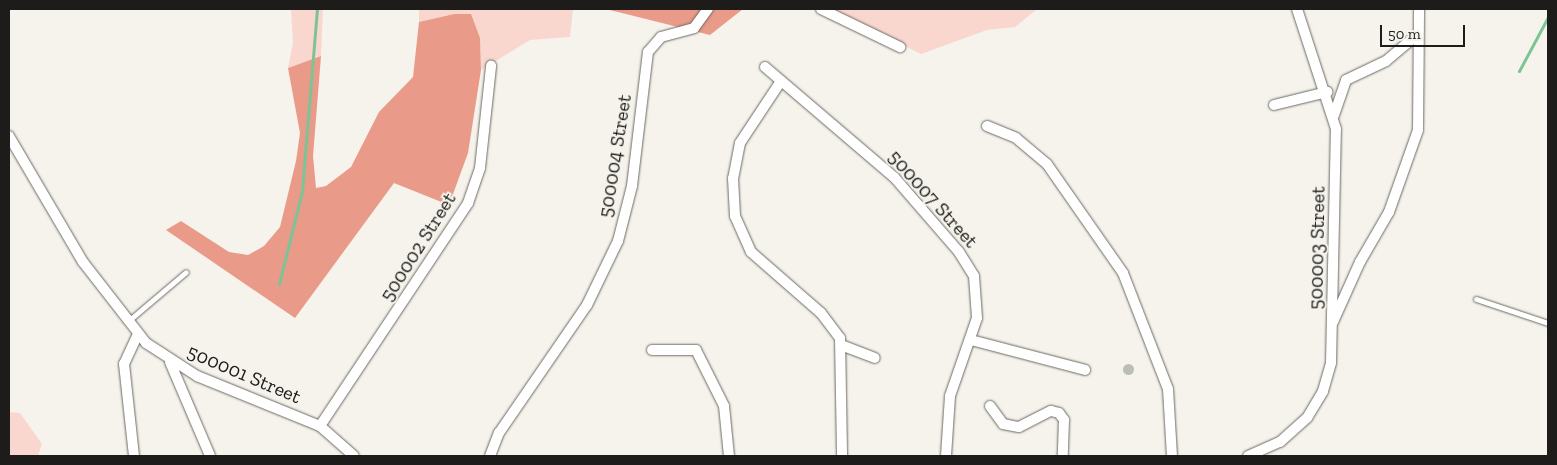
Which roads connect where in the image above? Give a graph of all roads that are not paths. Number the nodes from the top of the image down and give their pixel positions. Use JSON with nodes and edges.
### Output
{"nodes":[{"id":1,"x":708,"y":9,"type":"edge"},
{"id":2,"x":821,"y":9,"type":"edge"},
{"id":3,"x":1297,"y":9,"type":"edge"},
{"id":4,"x":1419,"y":9,"type":"edge"},
{"id":5,"x":1418,"y":34,"type":"junction"},
{"id":6,"x":900,"y":47,"type":"dead end"},
{"id":7,"x":491,"y":66,"type":"dead end"},
{"id":8,"x":765,"y":67,"type":"dead end"},
{"id":9,"x":781,"y":80,"type":"junction"},
{"id":10,"x":1327,"y":92,"type":"junction"},
{"id":11,"x":1274,"y":105,"type":"dead end"},
{"id":12,"x":1334,"y":116,"type":"junction"},
{"id":13,"x":987,"y":126,"type":"dead end"},
{"id":14,"x":9,"y":136,"type":"edge"},
{"id":15,"x":186,"y":272,"type":"dead end"},
{"id":16,"x":1476,"y":299,"type":"dead end"},
{"id":17,"x":127,"y":322,"type":"junction"},
{"id":18,"x":1333,"y":322,"type":"junction"},
{"id":19,"x":1548,"y":323,"type":"edge"},
{"id":20,"x":138,"y":334,"type":"junction"},
{"id":21,"x":971,"y":340,"type":"junction"},
{"id":22,"x":841,"y":345,"type":"junction"},
{"id":23,"x":652,"y":350,"type":"dead end"},
{"id":24,"x":875,"y":358,"type":"dead end"},
{"id":25,"x":170,"y":361,"type":"junction"},
{"id":26,"x":1085,"y":370,"type":"dead end"},
{"id":27,"x":990,"y":406,"type":"dead end"},
{"id":28,"x":320,"y":426,"type":"junction"},
{"id":29,"x":134,"y":456,"type":"edge"},
{"id":30,"x":210,"y":456,"type":"edge"},
{"id":31,"x":354,"y":456,"type":"edge"},
{"id":32,"x":490,"y":456,"type":"edge"},
{"id":33,"x":729,"y":456,"type":"edge"},
{"id":34,"x":842,"y":456,"type":"edge"},
{"id":35,"x":946,"y":456,"type":"edge"},
{"id":36,"x":1063,"y":456,"type":"edge"},
{"id":37,"x":1172,"y":456,"type":"edge"},
{"id":38,"x":1248,"y":456,"type":"edge"}],
"edges":[{"from":1,"to":32,"type":"street","name":"500004 Street"},
{"from":2,"to":6,"type":"street"},
{"from":3,"to":10,"type":"street","name":"500003 Street"},
{"from":4,"to":5,"type":"street"},
{"from":5,"to":12,"type":"street"},
{"from":5,"to":18,"type":"street"},
{"from":7,"to":28,"type":"street","name":"500002 Street"},
{"from":8,"to":9,"type":"street","name":"500007 Street"},
{"from":9,"to":21,"type":"street","name":"500007 Street"},
{"from":9,"to":22,"type":"street"},
{"from":10,"to":11,"type":"street"},
{"from":10,"to":12,"type":"street","name":"500003 Street"},
{"from":12,"to":18,"type":"street","name":"500003 Street"},
{"from":13,"to":37,"type":"street"},
{"from":14,"to":17,"type":"street","name":"500001 Street"},
{"from":15,"to":17,"type":"lane"},
{"from":16,"to":19,"type":"lane"},
{"from":17,"to":20,"type":"street","name":"500001 Street"},
{"from":18,"to":38,"type":"street","name":"500003 Street"},
{"from":20,"to":25,"type":"street","name":"500001 Street"},
{"from":20,"to":29,"type":"street"},
{"from":21,"to":26,"type":"street"},
{"from":21,"to":35,"type":"street","name":"500007 Street"},
{"from":22,"to":24,"type":"street"},
{"from":22,"to":34,"type":"street"},
{"from":23,"to":33,"type":"street"},
{"from":25,"to":28,"type":"street","name":"500001 Street"},
{"from":25,"to":30,"type":"street"},
{"from":27,"to":36,"type":"street"},
{"from":28,"to":31,"type":"street","name":"500001 Street"}]}
